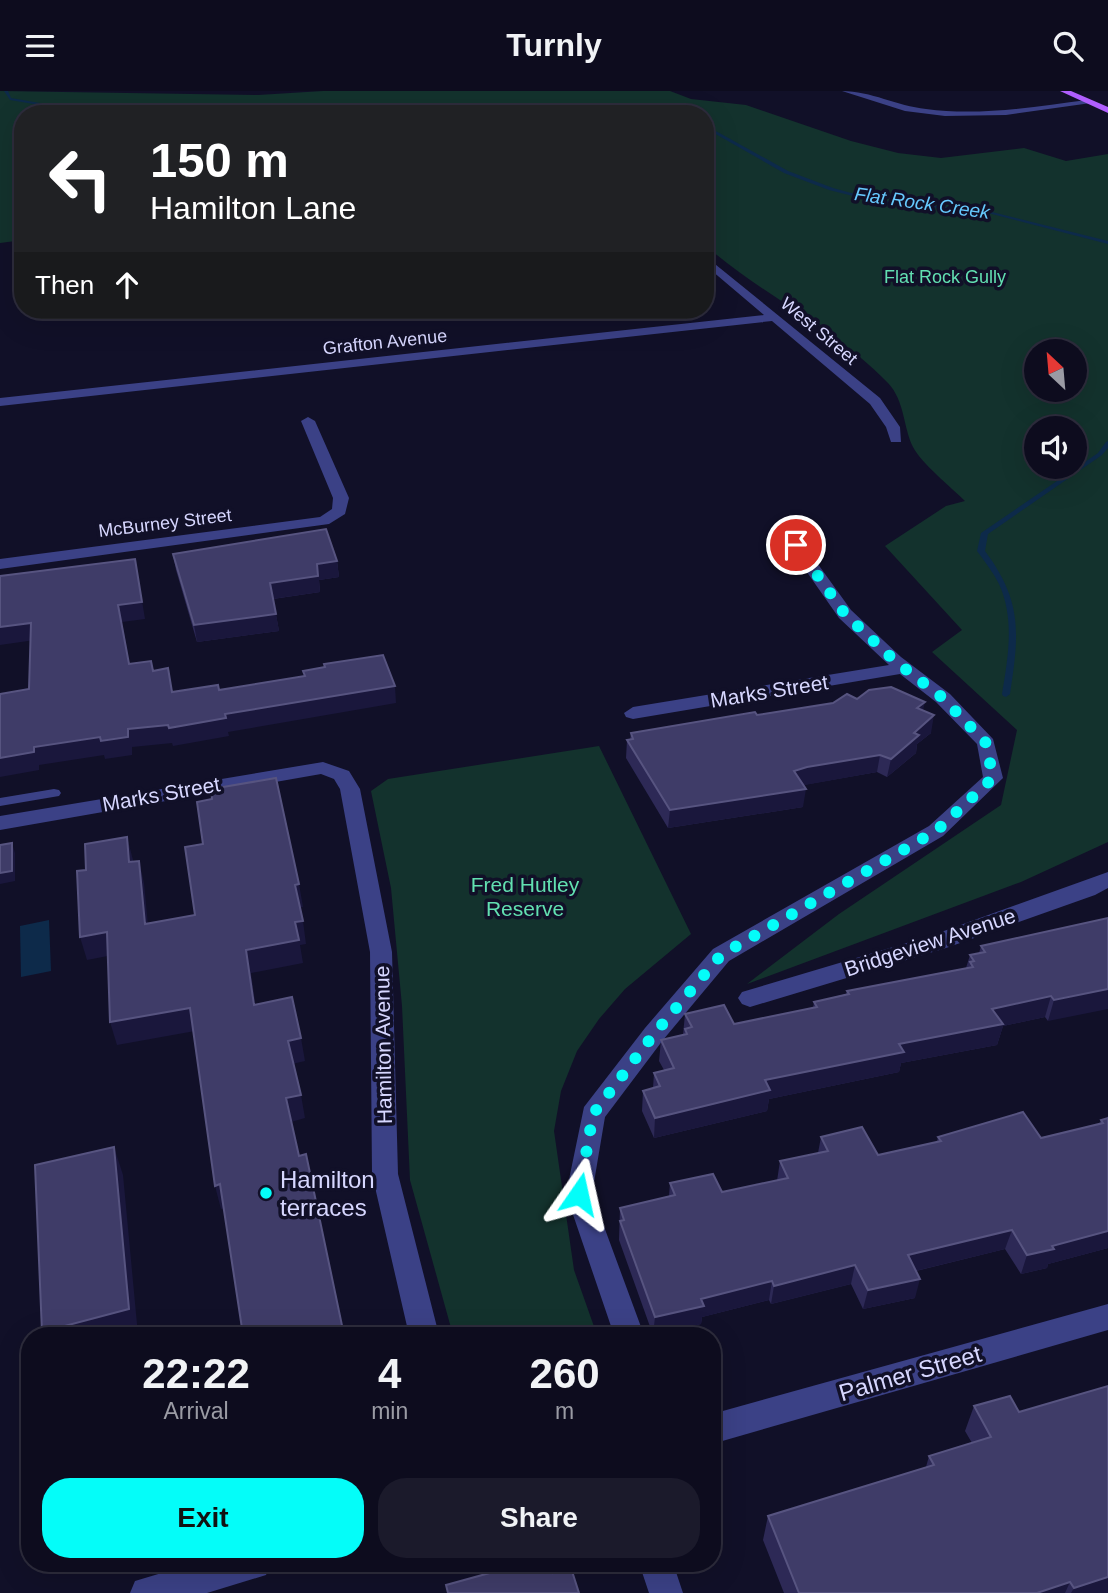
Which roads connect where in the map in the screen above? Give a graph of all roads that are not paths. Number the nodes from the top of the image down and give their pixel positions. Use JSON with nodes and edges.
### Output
{"nodes":[{"id":1,"x":846,"y":91,"type":"edge"},
{"id":2,"x":1064,"y":91,"type":"edge"},
{"id":3,"x":1084,"y":91,"type":"edge"},
{"id":4,"x":1072,"y":94,"type":"edge"},
{"id":5,"x":1087,"y":103,"type":"junction"},
{"id":6,"x":1108,"y":107,"type":"edge"},
{"id":7,"x":714,"y":266,"type":"edge"},
{"id":8,"x":775,"y":317,"type":"junction"},
{"id":9,"x":0,"y":402,"type":"edge"},
{"id":10,"x":308,"y":421,"type":"dead end"},
{"id":11,"x":896,"y":439,"type":"dead end"},
{"id":12,"x":796,"y":545,"type":"dead end"},
{"id":13,"x":0,"y":563,"type":"edge"},
{"id":14,"x":904,"y":668,"type":"junction"},
{"id":15,"x":633,"y":713,"type":"dead end"},
{"id":16,"x":323,"y":768,"type":"joint"},
{"id":17,"x":54,"y":793,"type":"dead end"},
{"id":18,"x":0,"y":802,"type":"edge"},
{"id":19,"x":0,"y":823,"type":"edge"},
{"id":20,"x":1108,"y":879,"type":"edge"},
{"id":21,"x":750,"y":998,"type":"dead end"},
{"id":22,"x":1108,"y":1317,"type":"edge"},
{"id":23,"x":422,"y":1327,"type":"edge"},
{"id":24,"x":626,"y":1327,"type":"edge"},
{"id":25,"x":721,"y":1426,"type":"edge"},
{"id":26,"x":222,"y":1572,"type":"edge"},
{"id":27,"x":659,"y":1572,"type":"edge"},
{"id":28,"x":147,"y":1593,"type":"edge"},
{"id":29,"x":666,"y":1593,"type":"edge"}],
"edges":[{"from":1,"to":5,"type":"street"},
{"from":2,"to":4,"type":"main road"},
{"from":3,"to":5,"type":"main road"},
{"from":3,"to":6,"type":"main road"},
{"from":4,"to":5,"type":"main road"},
{"from":5,"to":6,"type":"main road"},
{"from":7,"to":8,"type":"street","name":"West Street"},
{"from":8,"to":9,"type":"street","name":"Grafton Avenue"},
{"from":8,"to":11,"type":"street","name":"West Street"},
{"from":10,"to":13,"type":"street","name":"McBurney Street"},
{"from":12,"to":14,"type":"street"},
{"from":14,"to":15,"type":"street","name":"Marks Street"},
{"from":14,"to":24,"type":"street"},
{"from":16,"to":19,"type":"street","name":"Marks Street"},
{"from":16,"to":23,"type":"street","name":"Hamilton Avenue"},
{"from":17,"to":18,"type":"lane"},
{"from":20,"to":21,"type":"street","name":"Bridgeview Avenue"},
{"from":22,"to":25,"type":"street","name":"Palmer Street"},
{"from":26,"to":28,"type":"street"},
{"from":27,"to":29,"type":"street"}]}
